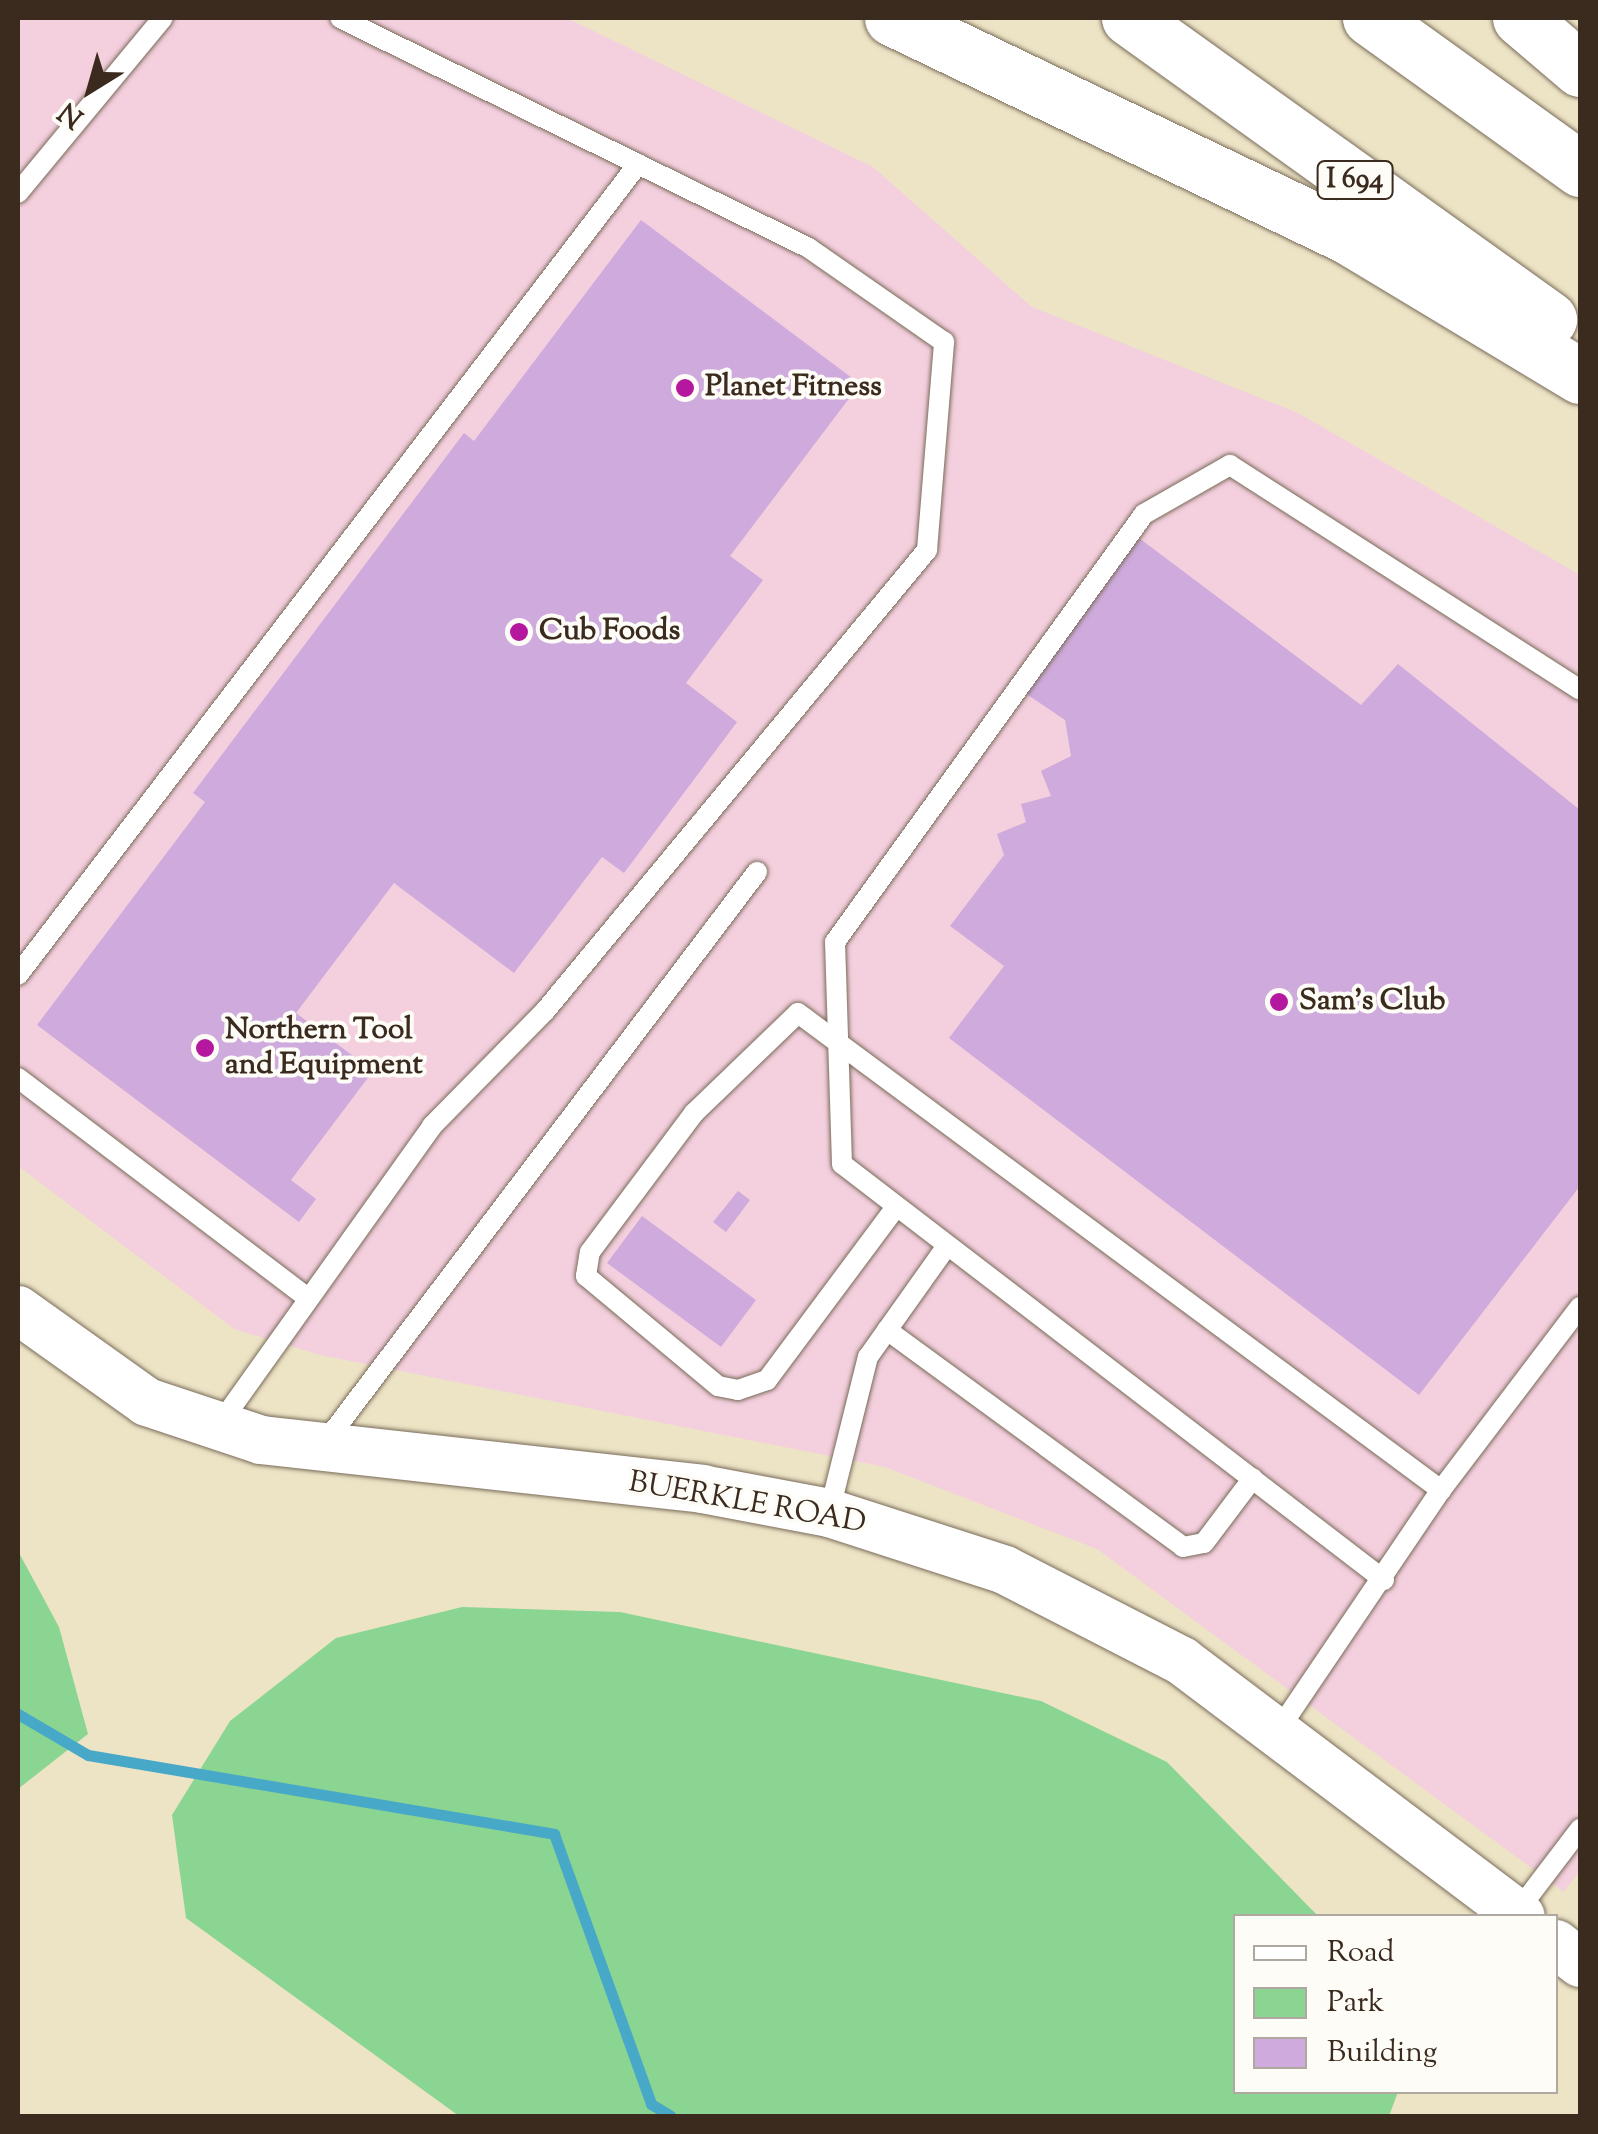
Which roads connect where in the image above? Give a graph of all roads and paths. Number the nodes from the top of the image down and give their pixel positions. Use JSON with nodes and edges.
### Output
{"nodes":[{"id":1,"x":163,"y":18,"type":"edge"},
{"id":2,"x":340,"y":18,"type":"edge"},
{"id":3,"x":892,"y":18,"type":"edge"},
{"id":4,"x":1128,"y":18,"type":"edge"},
{"id":5,"x":1370,"y":18,"type":"edge"},
{"id":6,"x":1520,"y":18,"type":"edge"},
{"id":7,"x":1580,"y":70,"type":"edge"},
{"id":8,"x":638,"y":164,"type":"junction"},
{"id":9,"x":1580,"y":169,"type":"edge"},
{"id":10,"x":18,"y":193,"type":"edge"},
{"id":11,"x":1580,"y":342,"type":"edge"},
{"id":12,"x":1580,"y":376,"type":"edge"},
{"id":13,"x":1580,"y":690,"type":"edge"},
{"id":14,"x":757,"y":872,"type":"dead end"},
{"id":15,"x":18,"y":975,"type":"edge"},
{"id":16,"x":838,"y":1036,"type":"junction"},
{"id":17,"x":18,"y":1078,"type":"edge"},
{"id":18,"x":896,"y":1207,"type":"junction"},
{"id":19,"x":946,"y":1246,"type":"junction"},
{"id":20,"x":309,"y":1299,"type":"junction"},
{"id":21,"x":1580,"y":1306,"type":"edge"},
{"id":22,"x":18,"y":1310,"type":"edge"},
{"id":23,"x":887,"y":1330,"type":"junction"},
{"id":24,"x":218,"y":1426,"type":"junction"},
{"id":25,"x":318,"y":1450,"type":"junction"},
{"id":26,"x":1253,"y":1478,"type":"junction"},
{"id":27,"x":1441,"y":1490,"type":"junction"},
{"id":28,"x":829,"y":1514,"type":"junction"},
{"id":29,"x":1384,"y":1580,"type":"junction"},
{"id":30,"x":1277,"y":1733,"type":"junction"},
{"id":31,"x":1580,"y":1829,"type":"edge"},
{"id":32,"x":1518,"y":1914,"type":"edge"},
{"id":33,"x":1520,"y":1914,"type":"edge"},
{"id":34,"x":1558,"y":1946,"type":"edge"},
{"id":35,"x":1580,"y":1963,"type":"edge"}],
"edges":[{"from":1,"to":10,"type":"lane"},
{"from":2,"to":8,"type":"lane"},
{"from":3,"to":12,"type":"highway"},
{"from":4,"to":11,"type":"highway","number":"I 694"},
{"from":5,"to":9,"type":"highway"},
{"from":6,"to":7,"type":"highway"},
{"from":8,"to":15,"type":"lane"},
{"from":8,"to":20,"type":"lane"},
{"from":13,"to":16,"type":"lane"},
{"from":14,"to":25,"type":"lane"},
{"from":16,"to":18,"type":"lane"},
{"from":16,"to":18,"type":"lane"},
{"from":16,"to":27,"type":"lane"},
{"from":17,"to":20,"type":"lane"},
{"from":18,"to":19,"type":"lane"},
{"from":19,"to":23,"type":"lane"},
{"from":19,"to":26,"type":"lane"},
{"from":20,"to":24,"type":"lane"},
{"from":21,"to":27,"type":"lane"},
{"from":22,"to":24,"type":"street","name":"BUERKLE ROAD"},
{"from":23,"to":26,"type":"lane"},
{"from":23,"to":28,"type":"lane"},
{"from":24,"to":25,"type":"street","name":"BUERKLE ROAD"},
{"from":25,"to":28,"type":"street","name":"BUERKLE ROAD"},
{"from":26,"to":29,"type":"lane"},
{"from":27,"to":29,"type":"lane"},
{"from":28,"to":30,"type":"street","name":"BUERKLE ROAD"},
{"from":29,"to":30,"type":"lane"},
{"from":30,"to":32,"type":"street","name":"BUERKLE ROAD"},
{"from":31,"to":33,"type":"lane"},
{"from":34,"to":35,"type":"street"}]}
